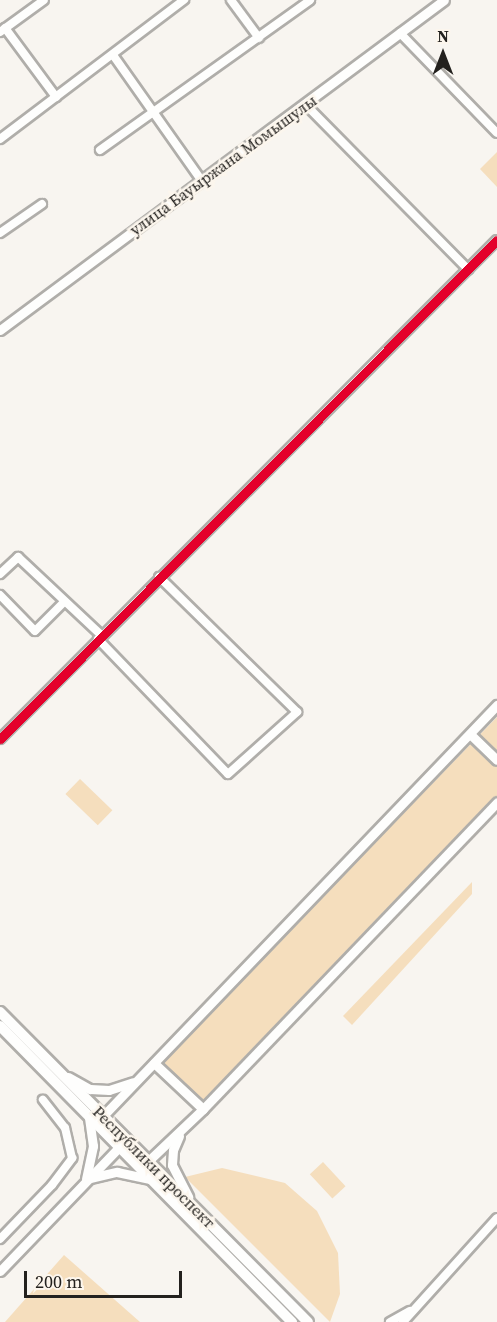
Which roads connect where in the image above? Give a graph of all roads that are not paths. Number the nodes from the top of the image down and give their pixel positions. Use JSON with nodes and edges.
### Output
{"nodes":[{"id":1,"x":44,"y":0,"type":"edge"},
{"id":2,"x":184,"y":0,"type":"edge"},
{"id":3,"x":231,"y":0,"type":"edge"},
{"id":4,"x":310,"y":0,"type":"edge"},
{"id":5,"x":444,"y":0,"type":"edge"},
{"id":6,"x":3,"y":31,"type":"edge"},
{"id":7,"x":400,"y":33,"type":"junction"},
{"id":8,"x":259,"y":38,"type":"junction"},
{"id":9,"x":113,"y":55,"type":"junction"},
{"id":10,"x":56,"y":97,"type":"junction"},
{"id":11,"x":306,"y":105,"type":"junction"},
{"id":12,"x":154,"y":112,"type":"junction"},
{"id":13,"x":497,"y":133,"type":"edge"},
{"id":14,"x":0,"y":139,"type":"edge"},
{"id":15,"x":100,"y":150,"type":"dead end"},
{"id":16,"x":202,"y":181,"type":"junction"},
{"id":17,"x":42,"y":204,"type":"dead end"},
{"id":18,"x":0,"y":233,"type":"edge"},
{"id":19,"x":497,"y":240,"type":"edge"},
{"id":20,"x":468,"y":269,"type":"junction"},
{"id":21,"x":0,"y":330,"type":"edge"},
{"id":22,"x":0,"y":574,"type":"edge"},
{"id":23,"x":159,"y":577,"type":"junction"},
{"id":24,"x":0,"y":595,"type":"edge"},
{"id":25,"x":64,"y":602,"type":"junction"},
{"id":26,"x":99,"y":637,"type":"junction"},
{"id":27,"x":497,"y":705,"type":"edge"},
{"id":28,"x":470,"y":734,"type":"junction"},
{"id":29,"x":0,"y":739,"type":"edge"},
{"id":30,"x":497,"y":760,"type":"edge"},
{"id":31,"x":497,"y":802,"type":"edge"},
{"id":32,"x":0,"y":1012,"type":"edge"},
{"id":33,"x":0,"y":1026,"type":"edge"},
{"id":34,"x":154,"y":1063,"type":"junction"},
{"id":35,"x":61,"y":1073,"type":"junction"},
{"id":36,"x":138,"y":1080,"type":"junction"},
{"id":37,"x":43,"y":1100,"type":"dead end"},
{"id":38,"x":200,"y":1112,"type":"junction"},
{"id":39,"x":96,"y":1118,"type":"junction"},
{"id":40,"x":123,"y":1143,"type":"junction"},
{"id":41,"x":148,"y":1160,"type":"junction"},
{"id":42,"x":140,"y":1168,"type":"junction"},
{"id":43,"x":151,"y":1179,"type":"junction"},
{"id":44,"x":85,"y":1180,"type":"junction"},
{"id":45,"x":194,"y":1206,"type":"junction"},
{"id":46,"x":497,"y":1218,"type":"edge"},
{"id":47,"x":0,"y":1239,"type":"edge"},
{"id":48,"x":0,"y":1271,"type":"edge"},
{"id":49,"x":412,"y":1310,"type":"junction"},
{"id":50,"x":292,"y":1322,"type":"edge"},
{"id":51,"x":308,"y":1322,"type":"edge"},
{"id":52,"x":390,"y":1322,"type":"edge"},
{"id":53,"x":404,"y":1322,"type":"edge"}],
"edges":[{"from":1,"to":6,"type":"street"},
{"from":2,"to":9,"type":"street"},
{"from":3,"to":8,"type":"street"},
{"from":4,"to":8,"type":"street"},
{"from":5,"to":7,"type":"main road","name":"улица Бауыржана Момышулы"},
{"from":6,"to":10,"type":"street"},
{"from":7,"to":11,"type":"main road","name":"улица Бауыржана Момышулы"},
{"from":7,"to":13,"type":"street"},
{"from":8,"to":12,"type":"street"},
{"from":9,"to":10,"type":"street"},
{"from":9,"to":12,"type":"street"},
{"from":10,"to":14,"type":"street"},
{"from":11,"to":16,"type":"main road","name":"улица Бауыржана Момышулы"},
{"from":11,"to":20,"type":"street"},
{"from":12,"to":15,"type":"street"},
{"from":12,"to":16,"type":"street"},
{"from":16,"to":21,"type":"main road","name":"улица Бауыржана Момышулы"},
{"from":17,"to":18,"type":"street"},
{"from":19,"to":20,"type":"street"},
{"from":20,"to":23,"type":"street"},
{"from":22,"to":25,"type":"street"},
{"from":23,"to":26,"type":"street"},
{"from":23,"to":26,"type":"street"},
{"from":24,"to":25,"type":"street"},
{"from":25,"to":26,"type":"street"},
{"from":26,"to":29,"type":"street"},
{"from":27,"to":28,"type":"main road"},
{"from":28,"to":30,"type":"main road"},
{"from":28,"to":34,"type":"main road"},
{"from":31,"to":38,"type":"main road"},
{"from":32,"to":35,"type":"highway","name":"Республики проспект"},
{"from":33,"to":39,"type":"highway","name":"Республики проспект"},
{"from":34,"to":36,"type":"main road"},
{"from":34,"to":38,"type":"main road"},
{"from":35,"to":36,"type":"main road"},
{"from":35,"to":39,"type":"highway","name":"Республики проспект"},
{"from":36,"to":39,"type":"main road"},
{"from":37,"to":47,"type":"street"},
{"from":38,"to":41,"type":"main road"},
{"from":38,"to":45,"type":"main road"},
{"from":39,"to":40,"type":"highway","name":"Республики проспект"},
{"from":39,"to":44,"type":"main road"},
{"from":40,"to":41,"type":"highway","name":"Республики проспект"},
{"from":40,"to":42,"type":"highway","name":"Республики проспект"},
{"from":40,"to":44,"type":"main road"},
{"from":41,"to":42,"type":"main road"},
{"from":41,"to":45,"type":"highway","name":"Республики проспект"},
{"from":42,"to":43,"type":"highway","name":"Республики проспект"},
{"from":43,"to":44,"type":"main road"},
{"from":43,"to":50,"type":"highway","name":"Республики проспект"},
{"from":44,"to":48,"type":"main road"},
{"from":45,"to":51,"type":"highway","name":"Республики проспект"},
{"from":46,"to":49,"type":"street"},
{"from":49,"to":52,"type":"street"},
{"from":49,"to":53,"type":"street"}]}
